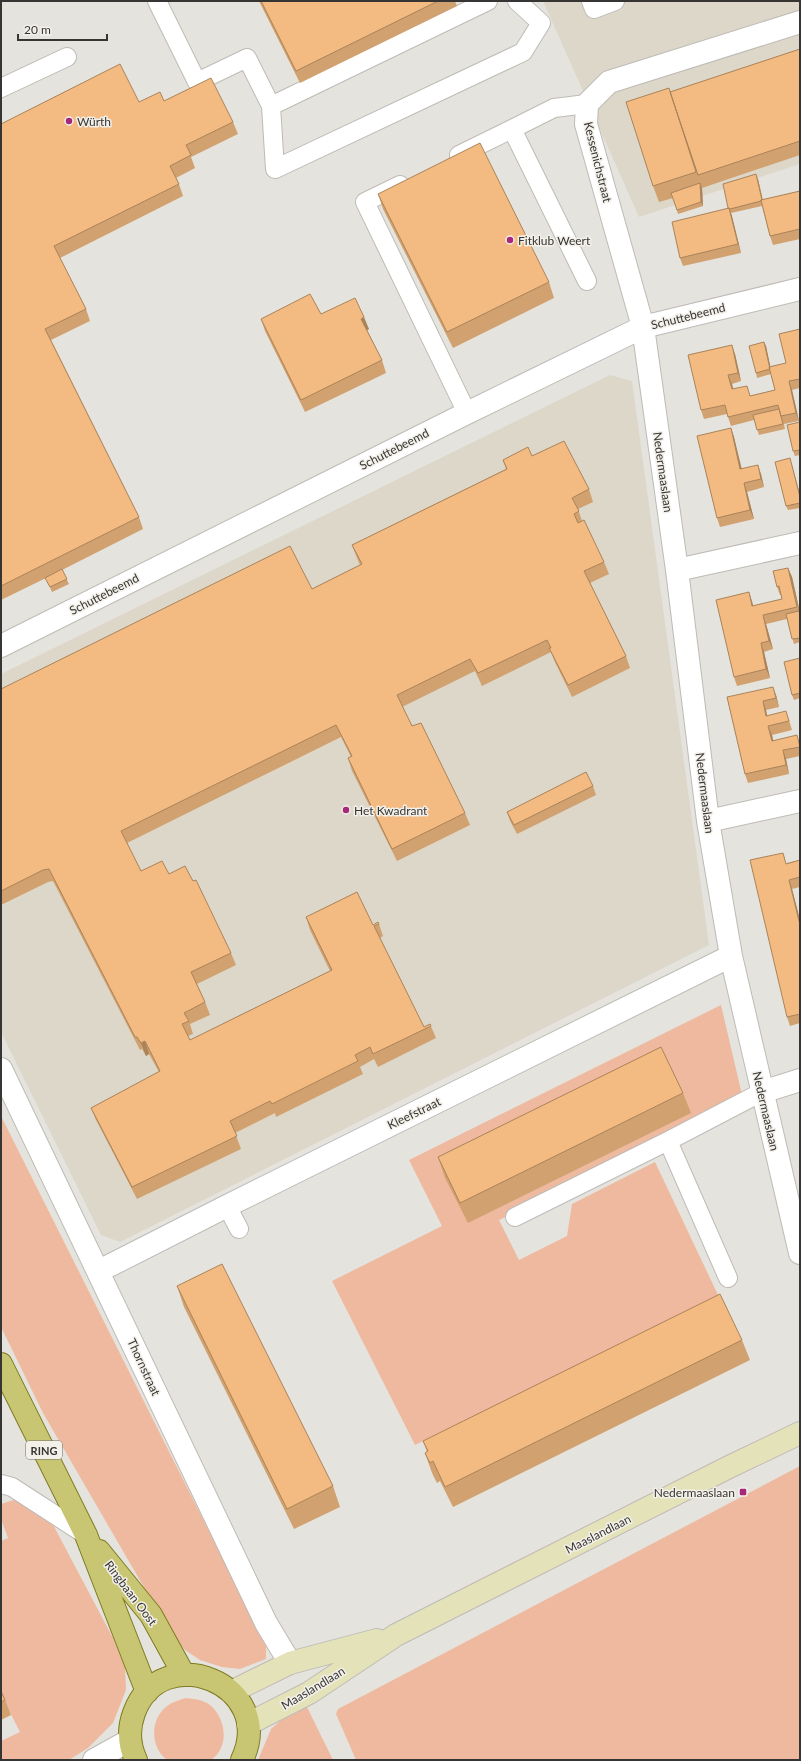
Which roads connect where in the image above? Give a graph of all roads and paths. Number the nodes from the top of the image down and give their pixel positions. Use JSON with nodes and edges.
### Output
{"nodes":[{"id":1,"x":157,"y":1,"type":"edge"},
{"id":2,"x":488,"y":1,"type":"edge"},
{"id":3,"x":517,"y":1,"type":"edge"},
{"id":4,"x":591,"y":1,"type":"edge"},
{"id":5,"x":615,"y":1,"type":"edge"},
{"id":6,"x":800,"y":22,"type":"edge"},
{"id":7,"x":67,"y":57,"type":"dead end"},
{"id":8,"x":1,"y":88,"type":"edge"},
{"id":9,"x":587,"y":104,"type":"junction"},
{"id":10,"x":271,"y":106,"type":"junction"},
{"id":11,"x":512,"y":129,"type":"junction"},
{"id":12,"x":442,"y":164,"type":"edge"},
{"id":13,"x":414,"y":178,"type":"edge"},
{"id":14,"x":587,"y":281,"type":"dead end"},
{"id":15,"x":800,"y":289,"type":"edge"},
{"id":16,"x":643,"y":327,"type":"junction"},
{"id":17,"x":467,"y":413,"type":"junction"},
{"id":18,"x":800,"y":543,"type":"edge"},
{"id":19,"x":677,"y":570,"type":"junction"},
{"id":20,"x":1,"y":646,"type":"edge"},
{"id":21,"x":800,"y":801,"type":"edge"},
{"id":22,"x":708,"y":821,"type":"junction"},
{"id":23,"x":730,"y":956,"type":"junction"},
{"id":24,"x":1,"y":1069,"type":"edge"},
{"id":25,"x":800,"y":1080,"type":"edge"},
{"id":26,"x":762,"y":1092,"type":"junction"},
{"id":27,"x":668,"y":1141,"type":"junction"},
{"id":28,"x":227,"y":1206,"type":"junction"},
{"id":29,"x":515,"y":1217,"type":"dead end"},
{"id":30,"x":239,"y":1229,"type":"dead end"},
{"id":31,"x":800,"y":1253,"type":"edge"},
{"id":32,"x":99,"y":1271,"type":"junction"},
{"id":33,"x":728,"y":1278,"type":"dead end"},
{"id":34,"x":1,"y":1364,"type":"edge"},
{"id":35,"x":800,"y":1433,"type":"edge"},
{"id":36,"x":5,"y":1487,"type":"edge"},
{"id":37,"x":86,"y":1535,"type":"junction"},
{"id":38,"x":396,"y":1635,"type":"junction"},
{"id":39,"x":290,"y":1663,"type":"junction"},
{"id":40,"x":184,"y":1674,"type":"junction"},
{"id":41,"x":147,"y":1692,"type":"junction"},
{"id":42,"x":231,"y":1692,"type":"junction"},
{"id":43,"x":248,"y":1724,"type":"junction"},
{"id":44,"x":133,"y":1750,"type":"edge"},
{"id":45,"x":94,"y":1760,"type":"edge"},
{"id":46,"x":242,"y":1760,"type":"edge"}],
"edges":[{"from":1,"to":10,"type":"lane"},
{"from":2,"to":10,"type":"lane"},
{"from":3,"to":10,"type":"lane"},
{"from":4,"to":5,"type":"lane"},
{"from":6,"to":9,"type":"street","name":"Kessenichstraat"},
{"from":7,"to":8,"type":"lane"},
{"from":9,"to":11,"type":"lane"},
{"from":9,"to":16,"type":"street","name":"Kessenichstraat"},
{"from":11,"to":12,"type":"lane"},
{"from":11,"to":14,"type":"lane"},
{"from":13,"to":17,"type":"lane"},
{"from":15,"to":16,"type":"street","name":"Schuttebeemd"},
{"from":16,"to":17,"type":"street","name":"Schuttebeemd"},
{"from":16,"to":19,"type":"street","name":"Nedermaaslaan"},
{"from":17,"to":20,"type":"street","name":"Schuttebeemd"},
{"from":18,"to":19,"type":"street"},
{"from":19,"to":22,"type":"street","name":"Nedermaaslaan"},
{"from":21,"to":22,"type":"street"},
{"from":22,"to":23,"type":"street","name":"Nedermaaslaan"},
{"from":23,"to":26,"type":"street","name":"Nedermaaslaan"},
{"from":23,"to":28,"type":"street","name":"Kleefstraat"},
{"from":24,"to":32,"type":"street","name":"Thornstraat"},
{"from":25,"to":26,"type":"street"},
{"from":26,"to":27,"type":"lane"},
{"from":26,"to":31,"type":"street","name":"Nedermaaslaan"},
{"from":27,"to":29,"type":"lane"},
{"from":27,"to":33,"type":"lane"},
{"from":28,"to":30,"type":"lane"},
{"from":28,"to":32,"type":"street","name":"Kleefstraat"},
{"from":32,"to":39,"type":"street","name":"Thornstraat"},
{"from":34,"to":37,"type":"main road","name":"Ringbaan Oost","number":"RING"},
{"from":35,"to":38,"type":"street","name":"Maaslandlaan"},
{"from":36,"to":37,"type":"lane"},
{"from":37,"to":40,"type":"main road","name":"Ringbaan Oost","number":"RING"},
{"from":37,"to":41,"type":"main road","name":"Ringbaan Oost","number":"RING"},
{"from":38,"to":39,"type":"street","name":"Maaslandlaan"},
{"from":38,"to":43,"type":"street","name":"Maaslandlaan"},
{"from":39,"to":42,"type":"street","name":"Maaslandlaan"},
{"from":40,"to":41,"type":"main road"},
{"from":40,"to":42,"type":"main road"},
{"from":41,"to":44,"type":"main road"},
{"from":42,"to":43,"type":"main road"},
{"from":43,"to":46,"type":"main road"},
{"from":44,"to":45,"type":"street"}]}
